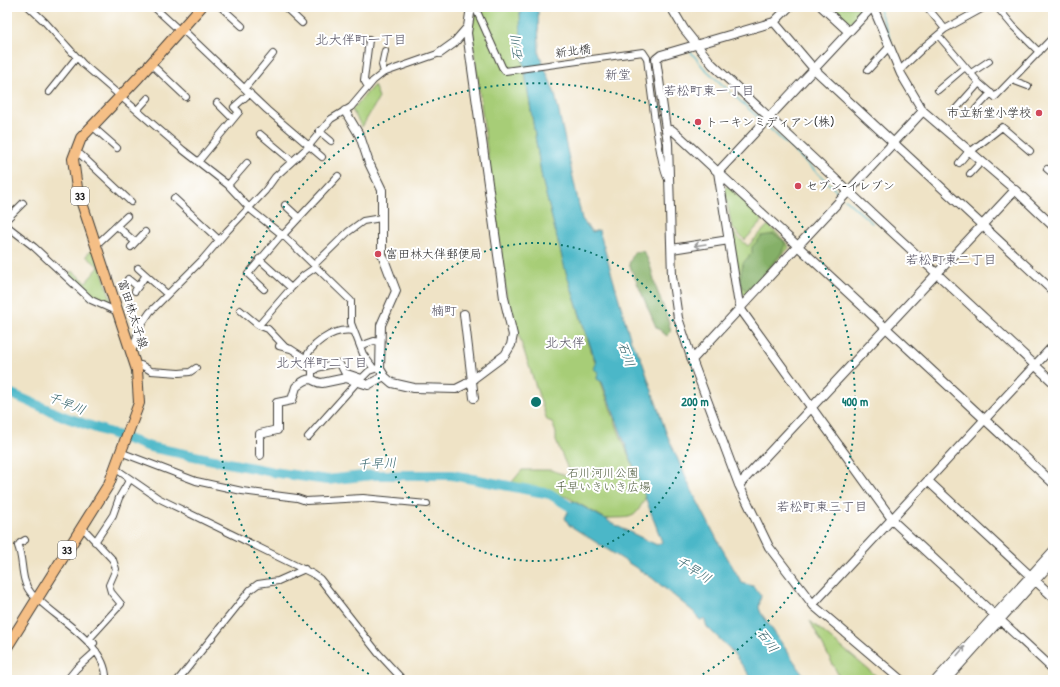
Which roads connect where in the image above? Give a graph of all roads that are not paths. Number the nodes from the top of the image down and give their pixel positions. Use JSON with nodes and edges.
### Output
{"nodes":[{"id":1,"x":29,"y":7,"type":"edge"},
{"id":2,"x":154,"y":7,"type":"edge"},
{"id":3,"x":201,"y":7,"type":"edge"},
{"id":4,"x":221,"y":7,"type":"edge"},
{"id":5,"x":285,"y":7,"type":"edge"},
{"id":6,"x":471,"y":7,"type":"edge"},
{"id":7,"x":475,"y":7,"type":"edge"},
{"id":8,"x":671,"y":7,"type":"edge"},
{"id":9,"x":790,"y":7,"type":"edge"},
{"id":10,"x":822,"y":7,"type":"edge"},
{"id":11,"x":872,"y":7,"type":"edge"},
{"id":12,"x":927,"y":7,"type":"edge"},
{"id":13,"x":985,"y":7,"type":"edge"},
{"id":14,"x":997,"y":7,"type":"edge"},
{"id":15,"x":774,"y":22,"type":"junction"},
{"id":16,"x":302,"y":23,"type":"dead end"},
{"id":17,"x":242,"y":26,"type":"dead end"},
{"id":18,"x":467,"y":28,"type":"junction"},
{"id":19,"x":945,"y":29,"type":"junction"},
{"id":20,"x":181,"y":30,"type":"junction"},
{"id":21,"x":848,"y":32,"type":"junction"},
{"id":22,"x":938,"y":35,"type":"junction"},
{"id":23,"x":1053,"y":37,"type":"edge"},
{"id":24,"x":370,"y":40,"type":"dead end"},
{"id":25,"x":695,"y":45,"type":"junction"},
{"id":26,"x":889,"y":47,"type":"junction"},
{"id":27,"x":384,"y":51,"type":"dead end"},
{"id":28,"x":1039,"y":52,"type":"junction"},
{"id":29,"x":440,"y":53,"type":"joint"},
{"id":30,"x":273,"y":54,"type":"dead end"},
{"id":31,"x":76,"y":57,"type":"junction"},
{"id":32,"x":989,"y":61,"type":"dead end"},
{"id":33,"x":151,"y":64,"type":"junction"},
{"id":34,"x":965,"y":67,"type":"junction"},
{"id":35,"x":814,"y":69,"type":"junction"},
{"id":36,"x":901,"y":69,"type":"junction"},
{"id":37,"x":868,"y":70,"type":"dead end"},
{"id":38,"x":384,"y":72,"type":"junction"},
{"id":39,"x":971,"y":73,"type":"junction"},
{"id":40,"x":1012,"y":80,"type":"junction"},
{"id":41,"x":979,"y":83,"type":"junction"},
{"id":42,"x":1028,"y":86,"type":"dead end"},
{"id":43,"x":368,"y":87,"type":"junction"},
{"id":44,"x":247,"y":90,"type":"junction"},
{"id":45,"x":938,"y":90,"type":"dead end"},
{"id":46,"x":49,"y":92,"type":"dead end"},
{"id":47,"x":991,"y":93,"type":"junction"},
{"id":48,"x":121,"y":96,"type":"junction"},
{"id":49,"x":186,"y":97,"type":"dead end"},
{"id":50,"x":148,"y":98,"type":"dead end"},
{"id":51,"x":216,"y":103,"type":"dead end"},
{"id":52,"x":976,"y":109,"type":"dead end"},
{"id":53,"x":137,"y":110,"type":"junction"},
{"id":54,"x":923,"y":111,"type":"junction"},
{"id":55,"x":954,"y":111,"type":"dead end"},
{"id":56,"x":345,"y":112,"type":"junction"},
{"id":57,"x":768,"y":117,"type":"junction"},
{"id":58,"x":233,"y":119,"type":"junction"},
{"id":59,"x":92,"y":126,"type":"junction"},
{"id":60,"x":666,"y":130,"type":"junction"},
{"id":61,"x":319,"y":131,"type":"junction"},
{"id":62,"x":260,"y":134,"type":"dead end"},
{"id":63,"x":331,"y":141,"type":"dead end"},
{"id":64,"x":894,"y":143,"type":"junction"},
{"id":65,"x":309,"y":145,"type":"junction"},
{"id":66,"x":117,"y":148,"type":"dead end"},
{"id":67,"x":972,"y":150,"type":"junction"},
{"id":68,"x":1026,"y":150,"type":"dead end"},
{"id":69,"x":74,"y":153,"type":"junction"},
{"id":70,"x":322,"y":156,"type":"dead end"},
{"id":71,"x":292,"y":161,"type":"junction"},
{"id":72,"x":982,"y":161,"type":"junction"},
{"id":73,"x":198,"y":162,"type":"junction"},
{"id":74,"x":247,"y":163,"type":"dead end"},
{"id":75,"x":958,"y":163,"type":"dead end"},
{"id":76,"x":1048,"y":169,"type":"dead end"},
{"id":77,"x":718,"y":172,"type":"junction"},
{"id":78,"x":970,"y":174,"type":"dead end"},
{"id":79,"x":338,"y":176,"type":"dead end"},
{"id":80,"x":1052,"y":177,"type":"edge"},
{"id":81,"x":670,"y":179,"type":"junction"},
{"id":82,"x":228,"y":185,"type":"junction"},
{"id":83,"x":1015,"y":190,"type":"junction"},
{"id":84,"x":849,"y":192,"type":"junction"},
{"id":85,"x":174,"y":198,"type":"dead end"},
{"id":86,"x":131,"y":202,"type":"dead end"},
{"id":87,"x":23,"y":203,"type":"dead end"},
{"id":88,"x":285,"y":205,"type":"dead end"},
{"id":89,"x":250,"y":208,"type":"junction"},
{"id":90,"x":128,"y":216,"type":"dead end"},
{"id":91,"x":300,"y":218,"type":"junction"},
{"id":92,"x":381,"y":218,"type":"junction"},
{"id":93,"x":7,"y":219,"type":"edge"},
{"id":94,"x":982,"y":225,"type":"junction"},
{"id":95,"x":7,"y":226,"type":"edge"},
{"id":96,"x":117,"y":226,"type":"junction"},
{"id":97,"x":1053,"y":226,"type":"edge"},
{"id":98,"x":145,"y":232,"type":"dead end"},
{"id":99,"x":283,"y":235,"type":"junction"},
{"id":100,"x":219,"y":240,"type":"junction"},
{"id":101,"x":729,"y":240,"type":"junction"},
{"id":102,"x":96,"y":245,"type":"junction"},
{"id":103,"x":798,"y":246,"type":"junction"},
{"id":104,"x":672,"y":249,"type":"junction"},
{"id":105,"x":259,"y":259,"type":"junction"},
{"id":106,"x":315,"y":266,"type":"junction"},
{"id":107,"x":138,"y":268,"type":"dead end"},
{"id":108,"x":936,"y":274,"type":"junction"},
{"id":109,"x":146,"y":275,"type":"junction"},
{"id":110,"x":128,"y":279,"type":"dead end"},
{"id":111,"x":291,"y":288,"type":"junction"},
{"id":112,"x":264,"y":289,"type":"dead end"},
{"id":113,"x":1053,"y":291,"type":"edge"},
{"id":114,"x":167,"y":294,"type":"junction"},
{"id":115,"x":741,"y":308,"type":"junction"},
{"id":116,"x":240,"y":310,"type":"dead end"},
{"id":117,"x":118,"y":312,"type":"junction"},
{"id":118,"x":464,"y":314,"type":"dead end"},
{"id":119,"x":259,"y":325,"type":"junction"},
{"id":120,"x":886,"y":328,"type":"junction"},
{"id":121,"x":354,"y":331,"type":"junction"},
{"id":122,"x":380,"y":342,"type":"junction"},
{"id":123,"x":360,"y":346,"type":"junction"},
{"id":124,"x":1053,"y":346,"type":"edge"},
{"id":125,"x":132,"y":352,"type":"junction"},
{"id":126,"x":305,"y":358,"type":"junction"},
{"id":127,"x":692,"y":360,"type":"junction"},
{"id":128,"x":1035,"y":365,"type":"junction"},
{"id":129,"x":136,"y":366,"type":"junction"},
{"id":130,"x":196,"y":368,"type":"dead end"},
{"id":131,"x":377,"y":368,"type":"junction"},
{"id":132,"x":315,"y":370,"type":"junction"},
{"id":133,"x":384,"y":376,"type":"junction"},
{"id":134,"x":312,"y":379,"type":"junction"},
{"id":135,"x":473,"y":379,"type":"junction"},
{"id":136,"x":357,"y":382,"type":"junction"},
{"id":137,"x":1053,"y":382,"type":"edge"},
{"id":138,"x":474,"y":398,"type":"dead end"},
{"id":139,"x":812,"y":408,"type":"junction"},
{"id":140,"x":985,"y":420,"type":"junction"},
{"id":141,"x":308,"y":437,"type":"dead end"},
{"id":142,"x":121,"y":451,"type":"junction"},
{"id":143,"x":260,"y":455,"type":"dead end"},
{"id":144,"x":116,"y":469,"type":"junction"},
{"id":145,"x":130,"y":479,"type":"junction"},
{"id":146,"x":928,"y":481,"type":"junction"},
{"id":147,"x":1053,"y":483,"type":"edge"},
{"id":148,"x":740,"y":485,"type":"junction"},
{"id":149,"x":428,"y":504,"type":"dead end"},
{"id":150,"x":892,"y":519,"type":"junction"},
{"id":151,"x":82,"y":527,"type":"junction"},
{"id":152,"x":25,"y":540,"type":"dead end"},
{"id":153,"x":95,"y":542,"type":"junction"},
{"id":154,"x":1053,"y":551,"type":"edge"},
{"id":155,"x":1053,"y":561,"type":"edge"},
{"id":156,"x":305,"y":570,"type":"junction"},
{"id":157,"x":1032,"y":578,"type":"junction"},
{"id":158,"x":7,"y":588,"type":"edge"},
{"id":159,"x":7,"y":595,"type":"edge"},
{"id":160,"x":1053,"y":597,"type":"edge"},
{"id":161,"x":37,"y":599,"type":"junction"},
{"id":162,"x":813,"y":604,"type":"junction"},
{"id":163,"x":997,"y":617,"type":"junction"},
{"id":164,"x":7,"y":647,"type":"edge"},
{"id":165,"x":96,"y":650,"type":"junction"},
{"id":166,"x":1053,"y":670,"type":"edge"},
{"id":167,"x":67,"y":680,"type":"edge"},
{"id":168,"x":106,"y":680,"type":"edge"},
{"id":169,"x":178,"y":680,"type":"edge"},
{"id":170,"x":403,"y":680,"type":"edge"},
{"id":171,"x":901,"y":680,"type":"edge"},
{"id":172,"x":936,"y":680,"type":"edge"},
{"id":173,"x":946,"y":680,"type":"edge"}],
"edges":[{"from":1,"to":31,"type":"street"},
{"from":2,"to":20,"type":"street"},
{"from":3,"to":20,"type":"main road","name":"富田林太子線","number":"33"},
{"from":4,"to":17,"type":"street"},
{"from":5,"to":16,"type":"street"},
{"from":6,"to":18,"type":"street"},
{"from":7,"to":81,"type":"street","name":"新北橋"},
{"from":8,"to":25,"type":"street"},
{"from":9,"to":15,"type":"street"},
{"from":10,"to":21,"type":"street"},
{"from":11,"to":21,"type":"street"},
{"from":11,"to":26,"type":"street"},
{"from":12,"to":19,"type":"street"},
{"from":13,"to":19,"type":"street"},
{"from":14,"to":28,"type":"street"},
{"from":15,"to":25,"type":"street"},
{"from":15,"to":35,"type":"street"},
{"from":18,"to":29,"type":"street"},
{"from":18,"to":135,"type":"street"},
{"from":19,"to":22,"type":"street"},
{"from":20,"to":33,"type":"main road","name":"富田林太子線","number":"33"},
{"from":20,"to":44,"type":"street"},
{"from":21,"to":35,"type":"street"},
{"from":22,"to":34,"type":"street"},
{"from":22,"to":36,"type":"street"},
{"from":23,"to":28,"type":"street"},
{"from":24,"to":43,"type":"street"},
{"from":25,"to":57,"type":"street"},
{"from":25,"to":60,"type":"street"},
{"from":26,"to":36,"type":"street"},
{"from":26,"to":37,"type":"street"},
{"from":27,"to":38,"type":"street"},
{"from":28,"to":40,"type":"street"},
{"from":29,"to":38,"type":"street"},
{"from":30,"to":44,"type":"street"},
{"from":31,"to":46,"type":"street"},
{"from":31,"to":48,"type":"street"},
{"from":32,"to":39,"type":"street"},
{"from":33,"to":48,"type":"main road","name":"富田林太子線","number":"33"},
{"from":33,"to":49,"type":"street"},
{"from":34,"to":39,"type":"street"},
{"from":34,"to":45,"type":"street"},
{"from":35,"to":57,"type":"street"},
{"from":35,"to":64,"type":"street"},
{"from":36,"to":54,"type":"street"},
{"from":38,"to":43,"type":"street"},
{"from":39,"to":41,"type":"street"},
{"from":40,"to":42,"type":"street"},
{"from":40,"to":47,"type":"street"},
{"from":41,"to":47,"type":"street"},
{"from":41,"to":55,"type":"street"},
{"from":43,"to":56,"type":"street"},
{"from":44,"to":58,"type":"street"},
{"from":44,"to":65,"type":"street"},
{"from":47,"to":52,"type":"street"},
{"from":48,"to":53,"type":"street"},
{"from":48,"to":59,"type":"main road","name":"富田林太子線","number":"33"},
{"from":50,"to":53,"type":"street"},
{"from":51,"to":58,"type":"street"},
{"from":53,"to":73,"type":"street"},
{"from":54,"to":64,"type":"street"},
{"from":54,"to":67,"type":"street"},
{"from":56,"to":61,"type":"street"},
{"from":56,"to":92,"type":"street"},
{"from":57,"to":77,"type":"street"},
{"from":57,"to":84,"type":"street"},
{"from":58,"to":73,"type":"street"},
{"from":59,"to":66,"type":"street"},
{"from":59,"to":69,"type":"main road","name":"富田林太子線","number":"33"},
{"from":60,"to":77,"type":"street"},
{"from":60,"to":81,"type":"street"},
{"from":61,"to":63,"type":"street"},
{"from":61,"to":65,"type":"street"},
{"from":62,"to":71,"type":"street"},
{"from":64,"to":84,"type":"street"},
{"from":64,"to":94,"type":"street"},
{"from":65,"to":70,"type":"street"},
{"from":65,"to":71,"type":"street"},
{"from":67,"to":68,"type":"street"},
{"from":67,"to":72,"type":"street"},
{"from":67,"to":75,"type":"street"},
{"from":69,"to":86,"type":"street"},
{"from":69,"to":102,"type":"main road","name":"富田林太子線","number":"33"},
{"from":71,"to":89,"type":"street"},
{"from":72,"to":78,"type":"street"},
{"from":72,"to":83,"type":"street"},
{"from":73,"to":82,"type":"street"},
{"from":74,"to":82,"type":"street"},
{"from":76,"to":80,"type":"street"},
{"from":77,"to":101,"type":"street"},
{"from":77,"to":103,"type":"street"},
{"from":79,"to":91,"type":"street"},
{"from":81,"to":104,"type":"street"},
{"from":82,"to":89,"type":"street"},
{"from":83,"to":94,"type":"street"},
{"from":83,"to":97,"type":"street"},
{"from":84,"to":103,"type":"street"},
{"from":84,"to":108,"type":"street"},
{"from":85,"to":100,"type":"street"},
{"from":87,"to":93,"type":"street"},
{"from":88,"to":91,"type":"street"},
{"from":89,"to":99,"type":"street"},
{"from":89,"to":100,"type":"street"},
{"from":90,"to":96,"type":"street"},
{"from":91,"to":99,"type":"street"},
{"from":92,"to":106,"type":"street"},
{"from":92,"to":122,"type":"street"},
{"from":94,"to":108,"type":"street"},
{"from":94,"to":113,"type":"street"},
{"from":95,"to":117,"type":"street"},
{"from":96,"to":98,"type":"street"},
{"from":96,"to":102,"type":"street"},
{"from":99,"to":105,"type":"street"},
{"from":99,"to":106,"type":"street"},
{"from":100,"to":114,"type":"street"},
{"from":101,"to":104,"type":"street","one_way":true},
{"from":101,"to":115,"type":"street"},
{"from":102,"to":117,"type":"main road","name":"富田林太子線","number":"33"},
{"from":103,"to":115,"type":"street"},
{"from":103,"to":120,"type":"street"},
{"from":104,"to":127,"type":"street"},
{"from":105,"to":111,"type":"street"},
{"from":105,"to":112,"type":"street"},
{"from":106,"to":111,"type":"street"},
{"from":106,"to":121,"type":"street"},
{"from":107,"to":109,"type":"street"},
{"from":108,"to":120,"type":"street"},
{"from":108,"to":128,"type":"street"},
{"from":109,"to":110,"type":"street"},
{"from":109,"to":114,"type":"street"},
{"from":111,"to":119,"type":"street"},
{"from":114,"to":125,"type":"street"},
{"from":115,"to":127,"type":"street"},
{"from":115,"to":139,"type":"street"},
{"from":116,"to":119,"type":"street"},
{"from":117,"to":125,"type":"main road","name":"富田林太子線","number":"33"},
{"from":118,"to":135,"type":"street"},
{"from":119,"to":126,"type":"street"},
{"from":120,"to":139,"type":"street"},
{"from":120,"to":140,"type":"street"},
{"from":121,"to":123,"type":"street"},
{"from":121,"to":126,"type":"street"},
{"from":122,"to":123,"type":"street"},
{"from":122,"to":131,"type":"street"},
{"from":123,"to":131,"type":"street"},
{"from":124,"to":128,"type":"street"},
{"from":125,"to":129,"type":"main road","name":"富田林太子線","number":"33"},
{"from":126,"to":132,"type":"street"},
{"from":127,"to":148,"type":"street"},
{"from":128,"to":137,"type":"street"},
{"from":128,"to":140,"type":"street"},
{"from":129,"to":130,"type":"street"},
{"from":129,"to":142,"type":"main road","name":"富田林太子線","number":"33"},
{"from":131,"to":132,"type":"street"},
{"from":131,"to":133,"type":"street"},
{"from":132,"to":134,"type":"street"},
{"from":133,"to":135,"type":"street"},
{"from":133,"to":136,"type":"street"},
{"from":134,"to":136,"type":"street"},
{"from":134,"to":143,"type":"street"},
{"from":135,"to":138,"type":"street"},
{"from":136,"to":141,"type":"street"},
{"from":139,"to":148,"type":"street"},
{"from":139,"to":150,"type":"street"},
{"from":140,"to":146,"type":"street"},
{"from":140,"to":147,"type":"street"},
{"from":142,"to":144,"type":"main road","name":"富田林太子線","number":"33"},
{"from":142,"to":149,"type":"street"},
{"from":144,"to":145,"type":"street"},
{"from":144,"to":151,"type":"main road","name":"富田林太子線","number":"33"},
{"from":145,"to":153,"type":"street"},
{"from":145,"to":156,"type":"street"},
{"from":146,"to":150,"type":"street"},
{"from":146,"to":157,"type":"street"},
{"from":148,"to":162,"type":"street"},
{"from":150,"to":162,"type":"street"},
{"from":150,"to":163,"type":"street"},
{"from":151,"to":153,"type":"street"},
{"from":151,"to":161,"type":"main road","name":"富田林太子線","number":"33"},
{"from":152,"to":161,"type":"street"},
{"from":153,"to":165,"type":"street"},
{"from":154,"to":157,"type":"street"},
{"from":155,"to":157,"type":"street"},
{"from":156,"to":169,"type":"street"},
{"from":156,"to":170,"type":"street"},
{"from":157,"to":160,"type":"street"},
{"from":157,"to":163,"type":"street"},
{"from":158,"to":159,"type":"street"},
{"from":161,"to":164,"type":"main road","name":"富田林太子線","number":"33"},
{"from":161,"to":165,"type":"street"},
{"from":162,"to":171,"type":"street"},
{"from":163,"to":166,"type":"street"},
{"from":172,"to":163,"type":"street","one_way":true},
{"from":163,"to":173,"type":"street"},
{"from":165,"to":167,"type":"street"},
{"from":165,"to":168,"type":"street"}]}
